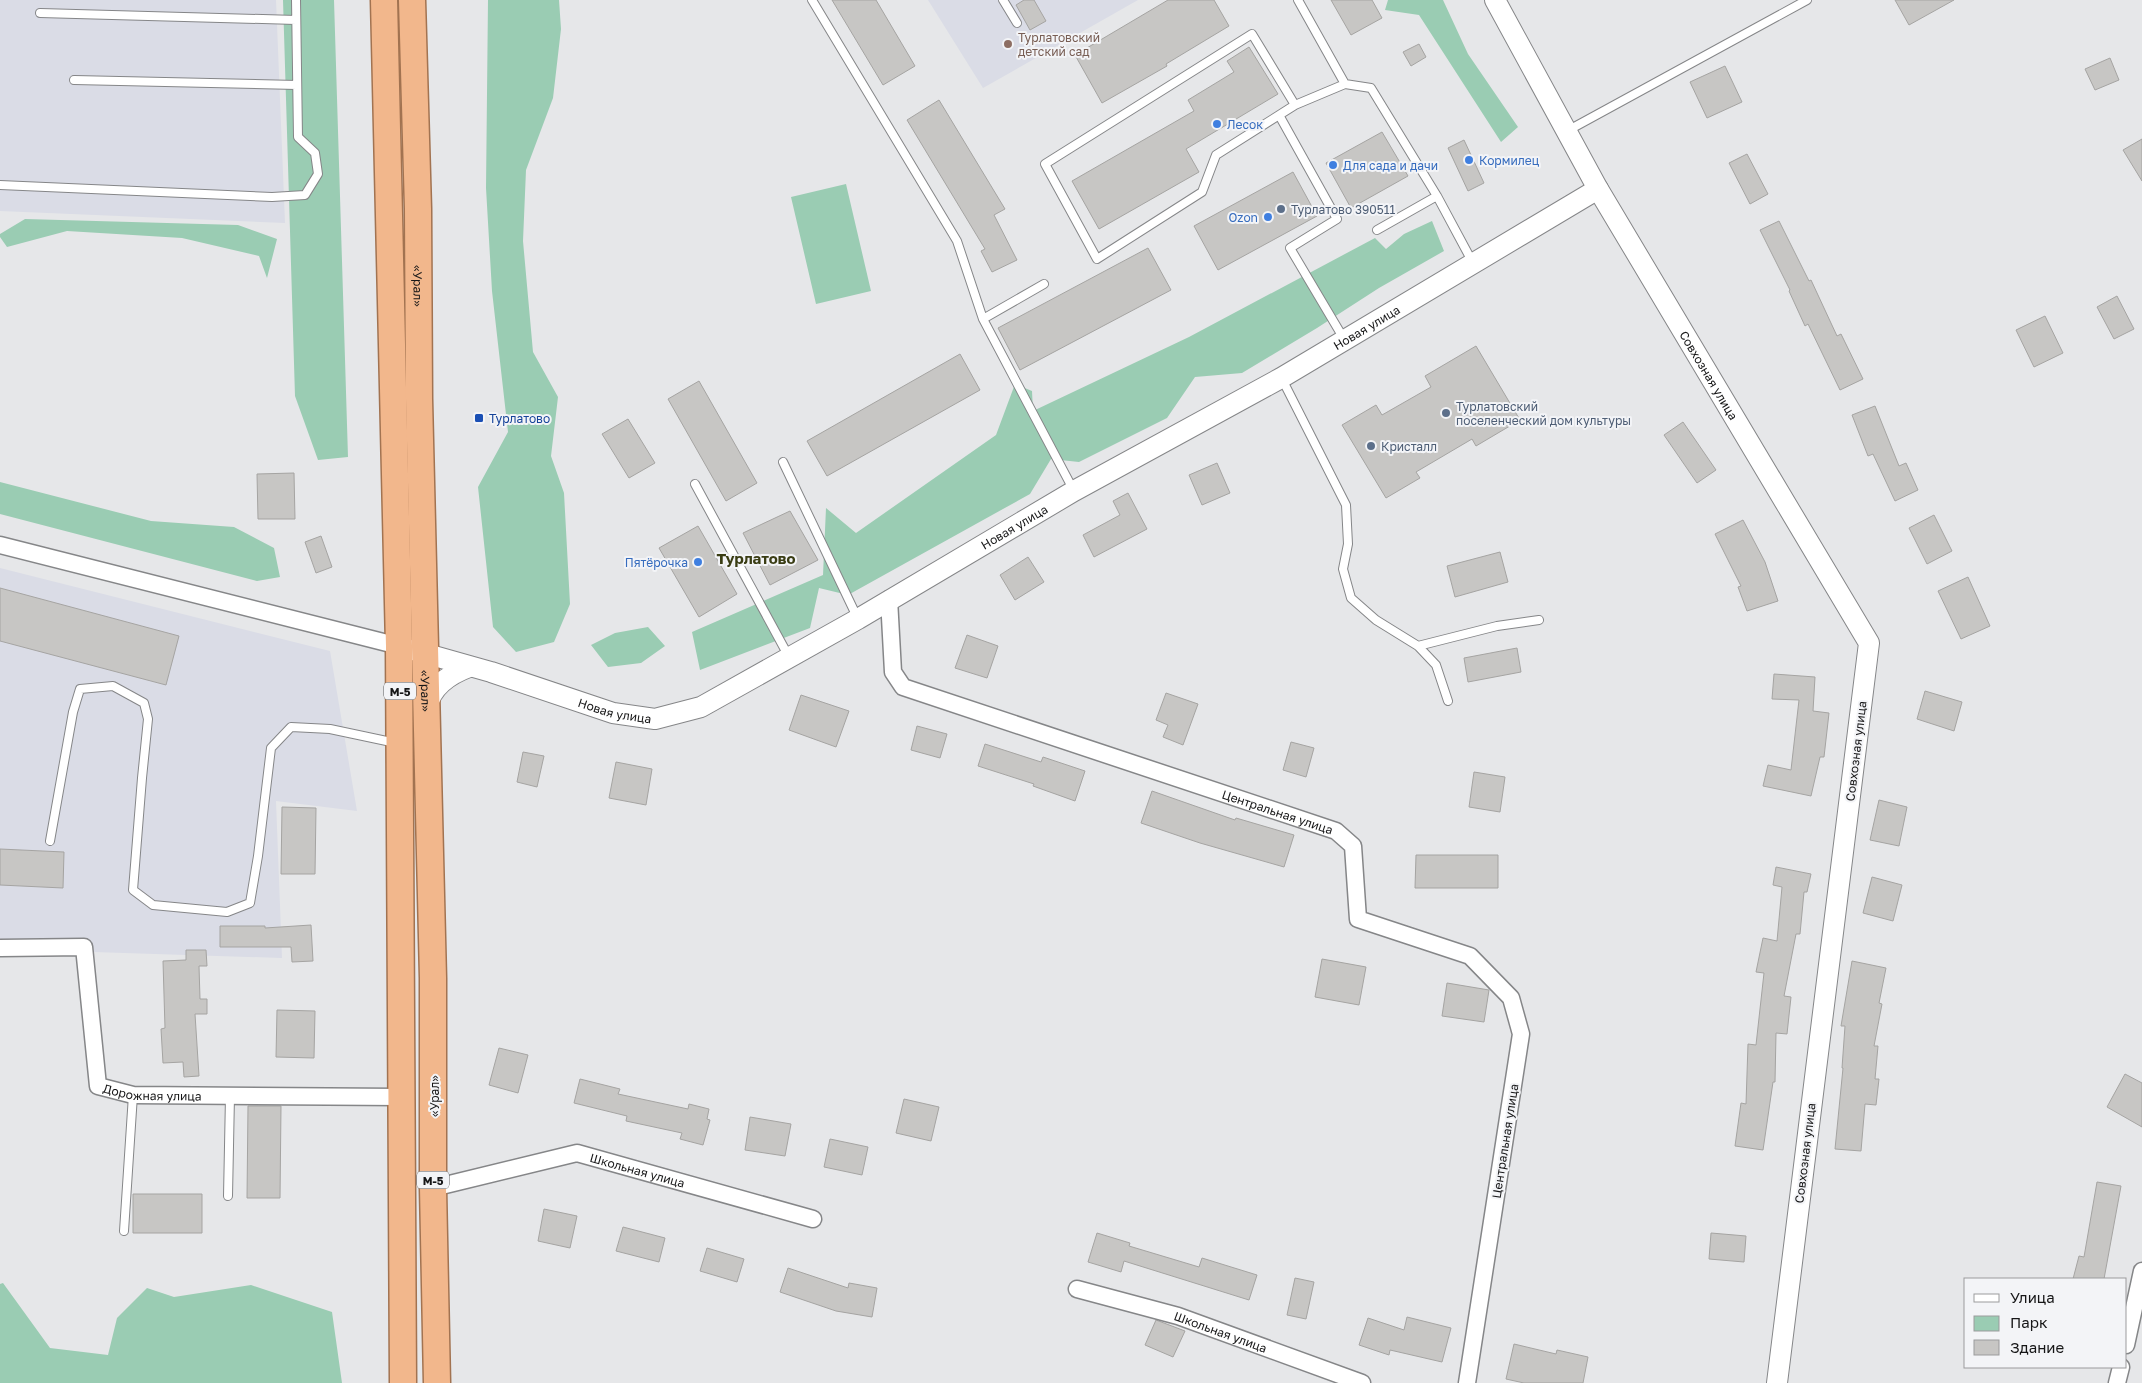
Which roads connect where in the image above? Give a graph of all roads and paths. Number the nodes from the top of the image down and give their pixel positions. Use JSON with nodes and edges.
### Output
{"nodes":[{"id":1,"x":296,"y":0,"type":"edge"},
{"id":2,"x":384,"y":0,"type":"edge"},
{"id":3,"x":412,"y":0,"type":"edge"},
{"id":4,"x":812,"y":0,"type":"edge"},
{"id":5,"x":1003,"y":0,"type":"edge"},
{"id":6,"x":1298,"y":0,"type":"edge"},
{"id":7,"x":1495,"y":0,"type":"edge"},
{"id":8,"x":1807,"y":0,"type":"edge"},
{"id":9,"x":40,"y":13,"type":"dead end"},
{"id":10,"x":296,"y":20,"type":"junction"},
{"id":11,"x":1017,"y":23,"type":"dead end"},
{"id":12,"x":74,"y":80,"type":"dead end"},
{"id":13,"x":1345,"y":84,"type":"junction"},
{"id":14,"x":297,"y":85,"type":"junction"},
{"id":15,"x":1295,"y":105,"type":"junction"},
{"id":16,"x":1279,"y":115,"type":"junction"},
{"id":17,"x":1567,"y":131,"type":"junction"},
{"id":18,"x":0,"y":185,"type":"edge"},
{"id":19,"x":1598,"y":189,"type":"junction"},
{"id":20,"x":1437,"y":196,"type":"junction"},
{"id":21,"x":1377,"y":230,"type":"dead end"},
{"id":22,"x":1473,"y":263,"type":"junction"},
{"id":23,"x":1044,"y":284,"type":"dead end"},
{"id":24,"x":984,"y":318,"type":"junction"},
{"id":25,"x":1344,"y":339,"type":"junction"},
{"id":26,"x":1281,"y":378,"type":"junction"},
{"id":27,"x":783,"y":462,"type":"dead end"},
{"id":28,"x":695,"y":484,"type":"dead end"},
{"id":29,"x":1074,"y":491,"type":"junction"},
{"id":30,"x":0,"y":545,"type":"edge"},
{"id":31,"x":890,"y":599,"type":"junction"},
{"id":32,"x":858,"y":619,"type":"junction"},
{"id":33,"x":1540,"y":620,"type":"dead end"},
{"id":34,"x":399,"y":646,"type":"junction"},
{"id":35,"x":1418,"y":646,"type":"junction"},
{"id":36,"x":426,"y":654,"type":"junction"},
{"id":37,"x":789,"y":657,"type":"junction"},
{"id":38,"x":470,"y":667,"type":"junction"},
{"id":39,"x":1448,"y":701,"type":"dead end"},
{"id":40,"x":427,"y":707,"type":"junction"},
{"id":41,"x":400,"y":743,"type":"junction"},
{"id":42,"x":50,"y":841,"type":"dead end"},
{"id":43,"x":0,"y":948,"type":"edge"},
{"id":44,"x":133,"y":1095,"type":"junction"},
{"id":45,"x":230,"y":1096,"type":"junction"},
{"id":46,"x":401,"y":1097,"type":"junction"},
{"id":47,"x":433,"y":1188,"type":"junction"},
{"id":48,"x":228,"y":1196,"type":"dead end"},
{"id":49,"x":813,"y":1220,"type":"dead end"},
{"id":50,"x":124,"y":1231,"type":"dead end"},
{"id":51,"x":2142,"y":1272,"type":"edge"},
{"id":52,"x":1077,"y":1289,"type":"dead end"},
{"id":53,"x":2127,"y":1340,"type":"edge"},
{"id":54,"x":2121,"y":1368,"type":"edge"},
{"id":55,"x":403,"y":1383,"type":"edge"},
{"id":56,"x":436,"y":1383,"type":"edge"},
{"id":57,"x":1362,"y":1383,"type":"edge"},
{"id":58,"x":1467,"y":1383,"type":"edge"},
{"id":59,"x":1776,"y":1383,"type":"edge"},
{"id":60,"x":2117,"y":1383,"type":"edge"}],
"edges":[{"from":1,"to":10,"type":"lane"},
{"from":2,"to":34,"type":"highway","number":"М-5"},
{"from":3,"to":36,"type":"highway","name":"«Урал»","number":"М-5"},
{"from":4,"to":24,"type":"lane"},
{"from":5,"to":11,"type":"lane"},
{"from":6,"to":13,"type":"lane"},
{"from":7,"to":17,"type":"street","name":"Совхозная улица"},
{"from":8,"to":17,"type":"lane"},
{"from":9,"to":10,"type":"lane"},
{"from":10,"to":14,"type":"lane"},
{"from":12,"to":14,"type":"lane"},
{"from":13,"to":15,"type":"lane"},
{"from":13,"to":20,"type":"lane"},
{"from":14,"to":18,"type":"lane"},
{"from":15,"to":16,"type":"lane"},
{"from":15,"to":16,"type":"lane"},
{"from":16,"to":25,"type":"lane"},
{"from":17,"to":19,"type":"street","name":"Совхозная улица"},
{"from":19,"to":22,"type":"street","name":"Новая улица"},
{"from":19,"to":59,"type":"street","name":"Совхозная улица"},
{"from":20,"to":21,"type":"lane"},
{"from":20,"to":22,"type":"lane"},
{"from":22,"to":25,"type":"street","name":"Новая улица"},
{"from":23,"to":24,"type":"lane"},
{"from":24,"to":29,"type":"lane"},
{"from":25,"to":26,"type":"street","name":"Новая улица"},
{"from":26,"to":29,"type":"street","name":"Новая улица"},
{"from":26,"to":35,"type":"lane"},
{"from":27,"to":32,"type":"lane"},
{"from":28,"to":37,"type":"lane"},
{"from":29,"to":31,"type":"street","name":"Новая улица"},
{"from":30,"to":34,"type":"street"},
{"from":31,"to":32,"type":"street","name":"Новая улица"},
{"from":31,"to":58,"type":"street","name":"Центральная улица"},
{"from":32,"to":37,"type":"street","name":"Новая улица"},
{"from":33,"to":35,"type":"lane"},
{"from":34,"to":36,"type":"street","name":"Новая улица"},
{"from":34,"to":41,"type":"highway","number":"М-5"},
{"from":35,"to":39,"type":"lane"},
{"from":36,"to":38,"type":"street","name":"Новая улица"},
{"from":36,"to":40,"type":"highway","name":"«Урал»","number":"М-5"},
{"from":37,"to":38,"type":"street","name":"Новая улица"},
{"from":38,"to":40,"type":"street"},
{"from":40,"to":47,"type":"highway","name":"«Урал»","number":"М-5"},
{"from":41,"to":42,"type":"lane"},
{"from":41,"to":46,"type":"highway","number":"М-5"},
{"from":43,"to":44,"type":"street","name":"Дорожная улица"},
{"from":44,"to":45,"type":"street","name":"Дорожная улица"},
{"from":44,"to":50,"type":"lane"},
{"from":45,"to":46,"type":"street","name":"Дорожная улица"},
{"from":45,"to":48,"type":"lane"},
{"from":46,"to":55,"type":"highway","number":"М-5"},
{"from":47,"to":49,"type":"street","name":"Школьная улица"},
{"from":47,"to":56,"type":"highway","name":"«Урал»","number":"М-5"},
{"from":51,"to":53,"type":"street"},
{"from":52,"to":57,"type":"street","name":"Школьная улица"},
{"from":54,"to":60,"type":"street"}]}
